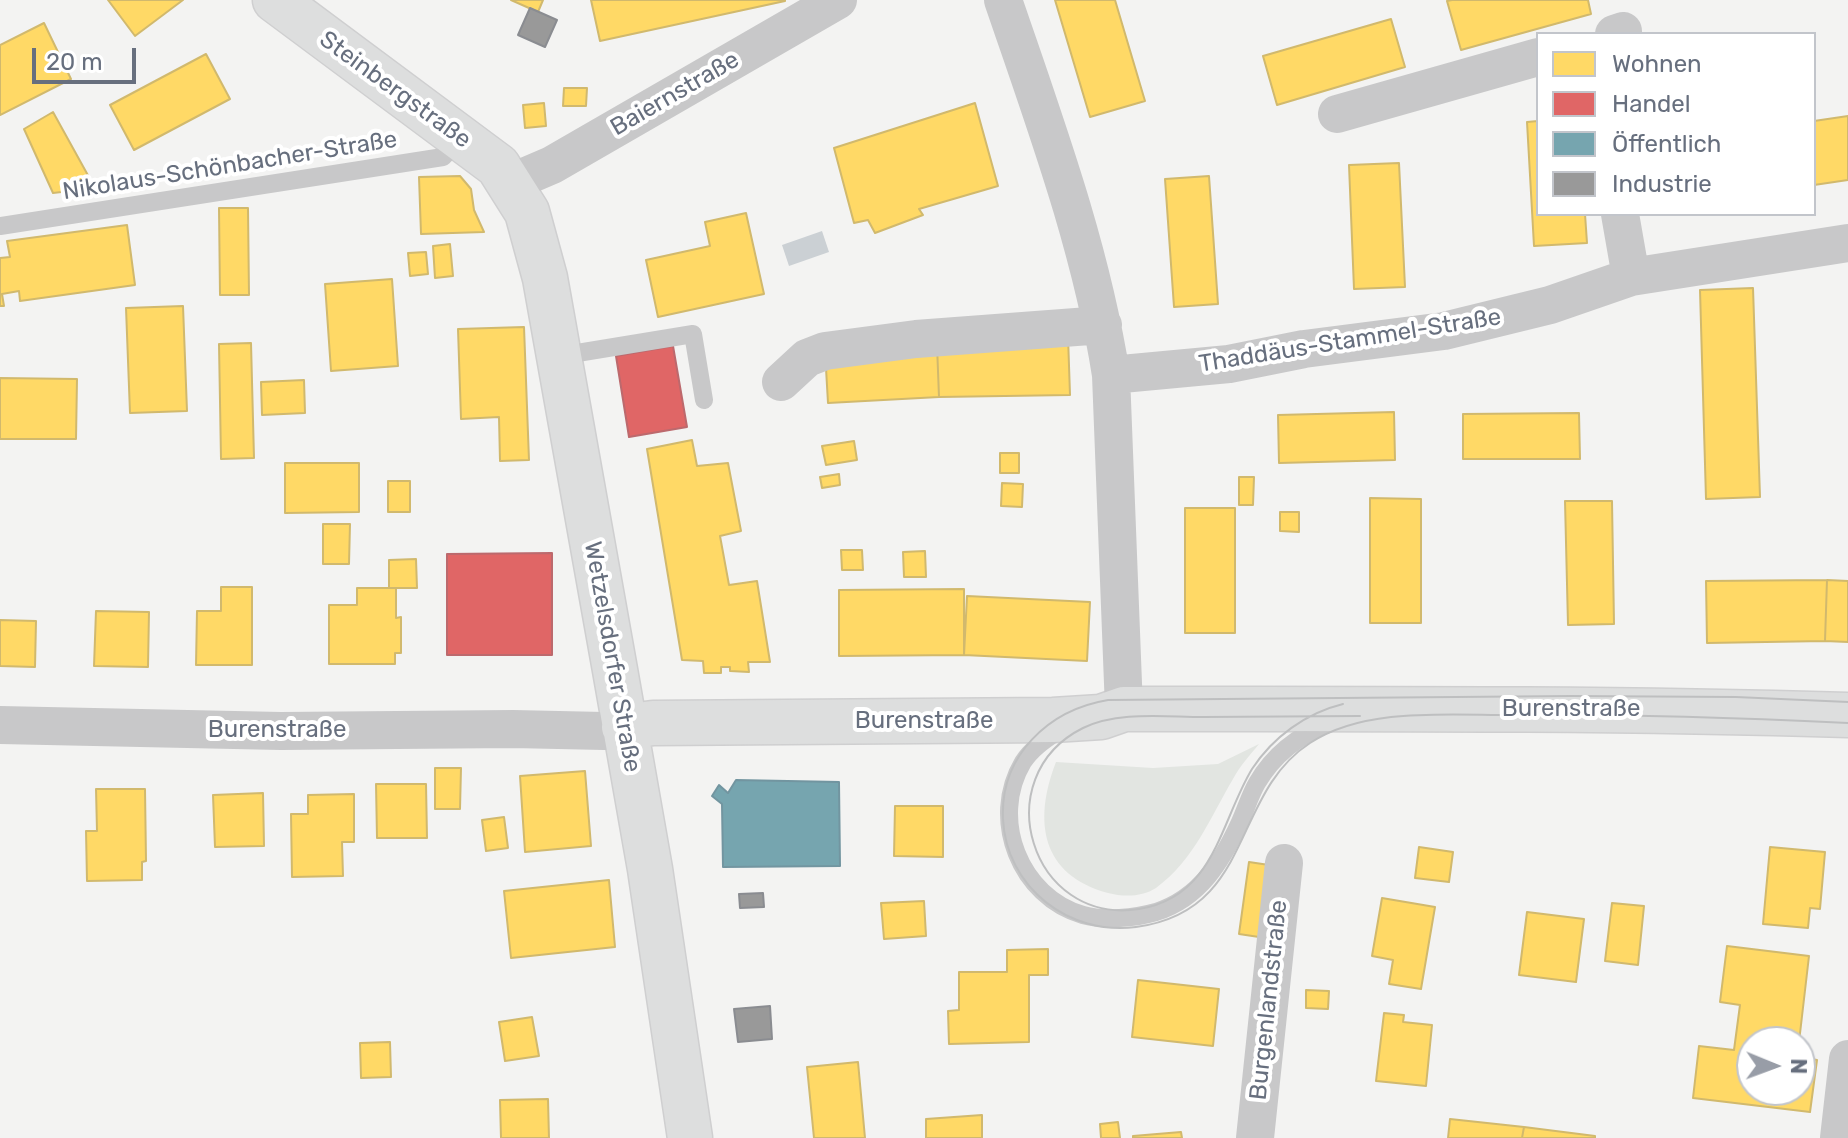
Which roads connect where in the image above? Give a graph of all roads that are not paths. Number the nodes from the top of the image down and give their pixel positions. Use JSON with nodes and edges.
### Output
{"nodes":[{"id":1,"x":275,"y":0,"type":"edge"},
{"id":2,"x":838,"y":0,"type":"edge"},
{"id":3,"x":1003,"y":0,"type":"edge"},
{"id":4,"x":1536,"y":58,"type":"edge"},
{"id":5,"x":1337,"y":114,"type":"dead end"},
{"id":6,"x":461,"y":138,"type":"junction"},
{"id":7,"x":510,"y":183,"type":"junction"},
{"id":8,"x":1620,"y":216,"type":"edge"},
{"id":9,"x":0,"y":226,"type":"edge"},
{"id":10,"x":1848,"y":243,"type":"edge"},
{"id":11,"x":1631,"y":277,"type":"junction"},
{"id":12,"x":1103,"y":325,"type":"junction"},
{"id":13,"x":559,"y":356,"type":"junction"},
{"id":14,"x":1111,"y":375,"type":"junction"},
{"id":15,"x":781,"y":382,"type":"dead end"},
{"id":16,"x":704,"y":400,"type":"dead end"},
{"id":17,"x":1124,"y":709,"type":"junction"},
{"id":18,"x":1363,"y":710,"type":"junction"},
{"id":19,"x":1848,"y":715,"type":"edge"},
{"id":20,"x":1077,"y":717,"type":"junction"},
{"id":21,"x":0,"y":725,"type":"edge"},
{"id":22,"x":624,"y":727,"type":"junction"},
{"id":23,"x":1284,"y":863,"type":"dead end"},
{"id":24,"x":1848,"y":1059,"type":"edge"},
{"id":25,"x":690,"y":1138,"type":"edge"},
{"id":26,"x":1255,"y":1138,"type":"edge"},
{"id":27,"x":1839,"y":1138,"type":"edge"}],
"edges":[{"from":1,"to":6,"type":"main road","name":"Steinbergstraße"},
{"from":2,"to":7,"type":"street","name":"Baiernstraße"},
{"from":3,"to":12,"type":"street"},
{"from":4,"to":5,"type":"street"},
{"from":6,"to":7,"type":"main road","name":"Steinbergstraße"},
{"from":6,"to":9,"type":"lane","name":"Nikolaus-Schönbacher-Straße"},
{"from":7,"to":13,"type":"main road","name":"Wetzelsdorfer Straße"},
{"from":8,"to":11,"type":"street"},
{"from":10,"to":11,"type":"street","name":"Thaddäus-Stammel-Straße"},
{"from":11,"to":14,"type":"street","name":"Thaddäus-Stammel-Straße"},
{"from":12,"to":14,"type":"street"},
{"from":12,"to":15,"type":"street"},
{"from":13,"to":16,"type":"lane"},
{"from":13,"to":22,"type":"main road","name":"Wetzelsdorfer Straße"},
{"from":14,"to":17,"type":"street"},
{"from":17,"to":18,"type":"main road","name":"Burenstraße"},
{"from":17,"to":20,"type":"main road","name":"Burenstraße"},
{"from":18,"to":19,"type":"main road","name":"Burenstraße"},
{"from":18,"to":20,"type":"lane"},
{"from":20,"to":22,"type":"main road","name":"Burenstraße"},
{"from":21,"to":22,"type":"street","name":"Burenstraße"},
{"from":22,"to":25,"type":"main road","name":"Wetzelsdorfer Straße"},
{"from":23,"to":26,"type":"street","name":"Burgenlandstraße"},
{"from":24,"to":27,"type":"street"}]}
